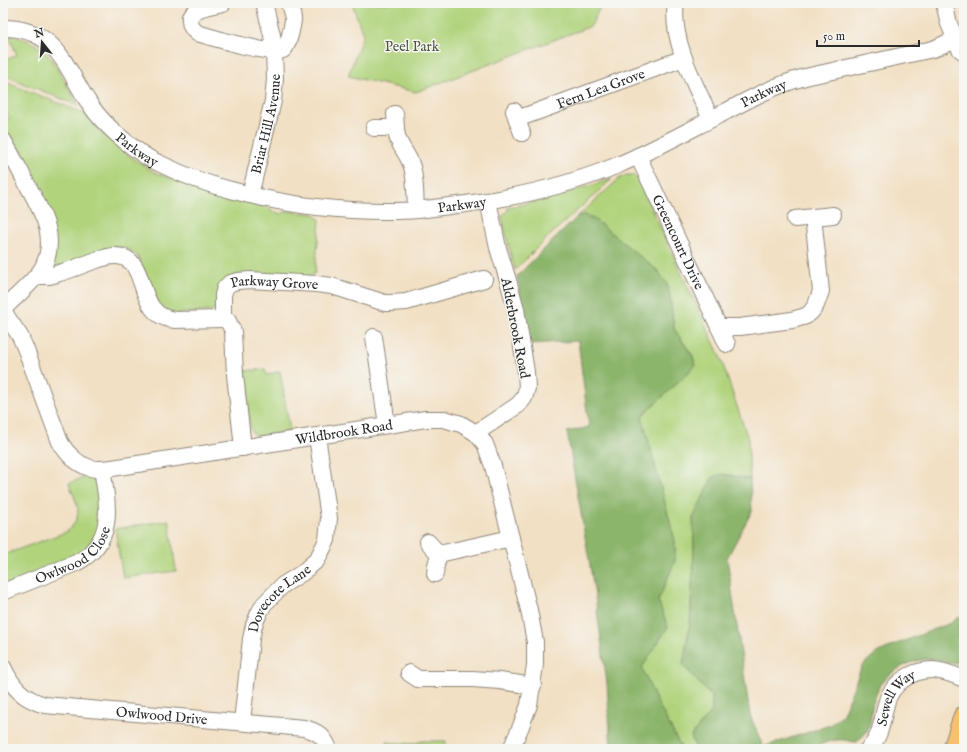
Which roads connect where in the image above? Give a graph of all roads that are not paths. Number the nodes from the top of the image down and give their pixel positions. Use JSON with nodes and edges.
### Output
{"nodes":[{"id":1,"x":223,"y":3,"type":"edge"},
{"id":2,"x":264,"y":3,"type":"edge"},
{"id":3,"x":289,"y":3,"type":"edge"},
{"id":4,"x":676,"y":3,"type":"edge"},
{"id":5,"x":944,"y":3,"type":"edge"},
{"id":6,"x":3,"y":28,"type":"edge"},
{"id":7,"x":961,"y":43,"type":"edge"},
{"id":8,"x":274,"y":51,"type":"junction"},
{"id":9,"x":684,"y":58,"type":"junction"},
{"id":10,"x":711,"y":119,"type":"junction"},
{"id":11,"x":517,"y":121,"type":"dead end"},
{"id":12,"x":374,"y":128,"type":"dead end"},
{"id":13,"x":3,"y":140,"type":"edge"},
{"id":14,"x":638,"y":156,"type":"junction"},
{"id":15,"x":250,"y":196,"type":"junction"},
{"id":16,"x":488,"y":201,"type":"junction"},
{"id":17,"x":416,"y":210,"type":"junction"},
{"id":18,"x":834,"y":215,"type":"dead end"},
{"id":19,"x":813,"y":217,"type":"junction"},
{"id":20,"x":795,"y":220,"type":"dead end"},
{"id":21,"x":37,"y":276,"type":"junction"},
{"id":22,"x":484,"y":278,"type":"dead end"},
{"id":23,"x":3,"y":310,"type":"edge"},
{"id":24,"x":223,"y":319,"type":"junction"},
{"id":25,"x":719,"y":327,"type":"junction"},
{"id":26,"x":374,"y":337,"type":"dead end"},
{"id":27,"x":727,"y":344,"type":"dead end"},
{"id":28,"x":387,"y":425,"type":"junction"},
{"id":29,"x":476,"y":433,"type":"junction"},
{"id":30,"x":317,"y":436,"type":"junction"},
{"id":31,"x":243,"y":448,"type":"junction"},
{"id":32,"x":102,"y":469,"type":"junction"},
{"id":33,"x":511,"y":538,"type":"junction"},
{"id":34,"x":428,"y":542,"type":"dead end"},
{"id":35,"x":439,"y":554,"type":"junction"},
{"id":36,"x":435,"y":574,"type":"dead end"},
{"id":37,"x":3,"y":592,"type":"edge"},
{"id":38,"x":3,"y":667,"type":"edge"},
{"id":39,"x":964,"y":679,"type":"edge"},
{"id":40,"x":412,"y":681,"type":"dead end"},
{"id":41,"x":533,"y":686,"type":"junction"},
{"id":42,"x":964,"y":717,"type":"edge"},
{"id":43,"x":242,"y":722,"type":"junction"},
{"id":44,"x":329,"y":749,"type":"edge"},
{"id":45,"x":511,"y":749,"type":"edge"},
{"id":46,"x":868,"y":749,"type":"edge"},
{"id":47,"x":954,"y":749,"type":"edge"}],
"edges":[{"from":1,"to":8,"type":"street"},
{"from":2,"to":8,"type":"street","name":"Briar Hill Avenue"},
{"from":3,"to":8,"type":"street"},
{"from":4,"to":9,"type":"street"},
{"from":5,"to":7,"type":"street"},
{"from":6,"to":15,"type":"street","name":"Parkway"},
{"from":7,"to":10,"type":"street","name":"Parkway"},
{"from":8,"to":15,"type":"street","name":"Briar Hill Avenue"},
{"from":9,"to":10,"type":"street"},
{"from":9,"to":11,"type":"street","name":"Fern Lea Grove"},
{"from":10,"to":14,"type":"street","name":"Parkway"},
{"from":12,"to":17,"type":"street"},
{"from":13,"to":21,"type":"street"},
{"from":14,"to":16,"type":"street","name":"Parkway"},
{"from":14,"to":25,"type":"street","name":"Greencourt Drive"},
{"from":15,"to":17,"type":"street","name":"Parkway"},
{"from":16,"to":17,"type":"street","name":"Parkway"},
{"from":16,"to":29,"type":"street","name":"Alderbrook Road"},
{"from":18,"to":19,"type":"street"},
{"from":19,"to":20,"type":"street"},
{"from":19,"to":25,"type":"street"},
{"from":21,"to":23,"type":"street"},
{"from":21,"to":24,"type":"street"},
{"from":22,"to":24,"type":"street","name":"Parkway Grove"},
{"from":23,"to":32,"type":"street","name":"Wildbrook Road"},
{"from":24,"to":31,"type":"street"},
{"from":25,"to":27,"type":"street","name":"Greencourt Drive"},
{"from":26,"to":28,"type":"street"},
{"from":28,"to":29,"type":"street","name":"Wildbrook Road"},
{"from":28,"to":30,"type":"street","name":"Wildbrook Road"},
{"from":29,"to":33,"type":"street","name":"Wildbrook Road"},
{"from":30,"to":31,"type":"street","name":"Wildbrook Road"},
{"from":30,"to":43,"type":"street","name":"Dovecote Lane"},
{"from":31,"to":32,"type":"street","name":"Wildbrook Road"},
{"from":32,"to":37,"type":"street","name":"Owlwood Close"},
{"from":33,"to":35,"type":"street"},
{"from":33,"to":41,"type":"street","name":"Wildbrook Road"},
{"from":34,"to":35,"type":"street"},
{"from":35,"to":36,"type":"street"},
{"from":38,"to":43,"type":"street","name":"Owlwood Drive"},
{"from":39,"to":46,"type":"street","name":"Sewell Way"},
{"from":40,"to":41,"type":"street"},
{"from":41,"to":45,"type":"street","name":"Wildbrook Road"},
{"from":42,"to":47,"type":"main road"},
{"from":43,"to":44,"type":"street","name":"Owlwood Drive"}]}
